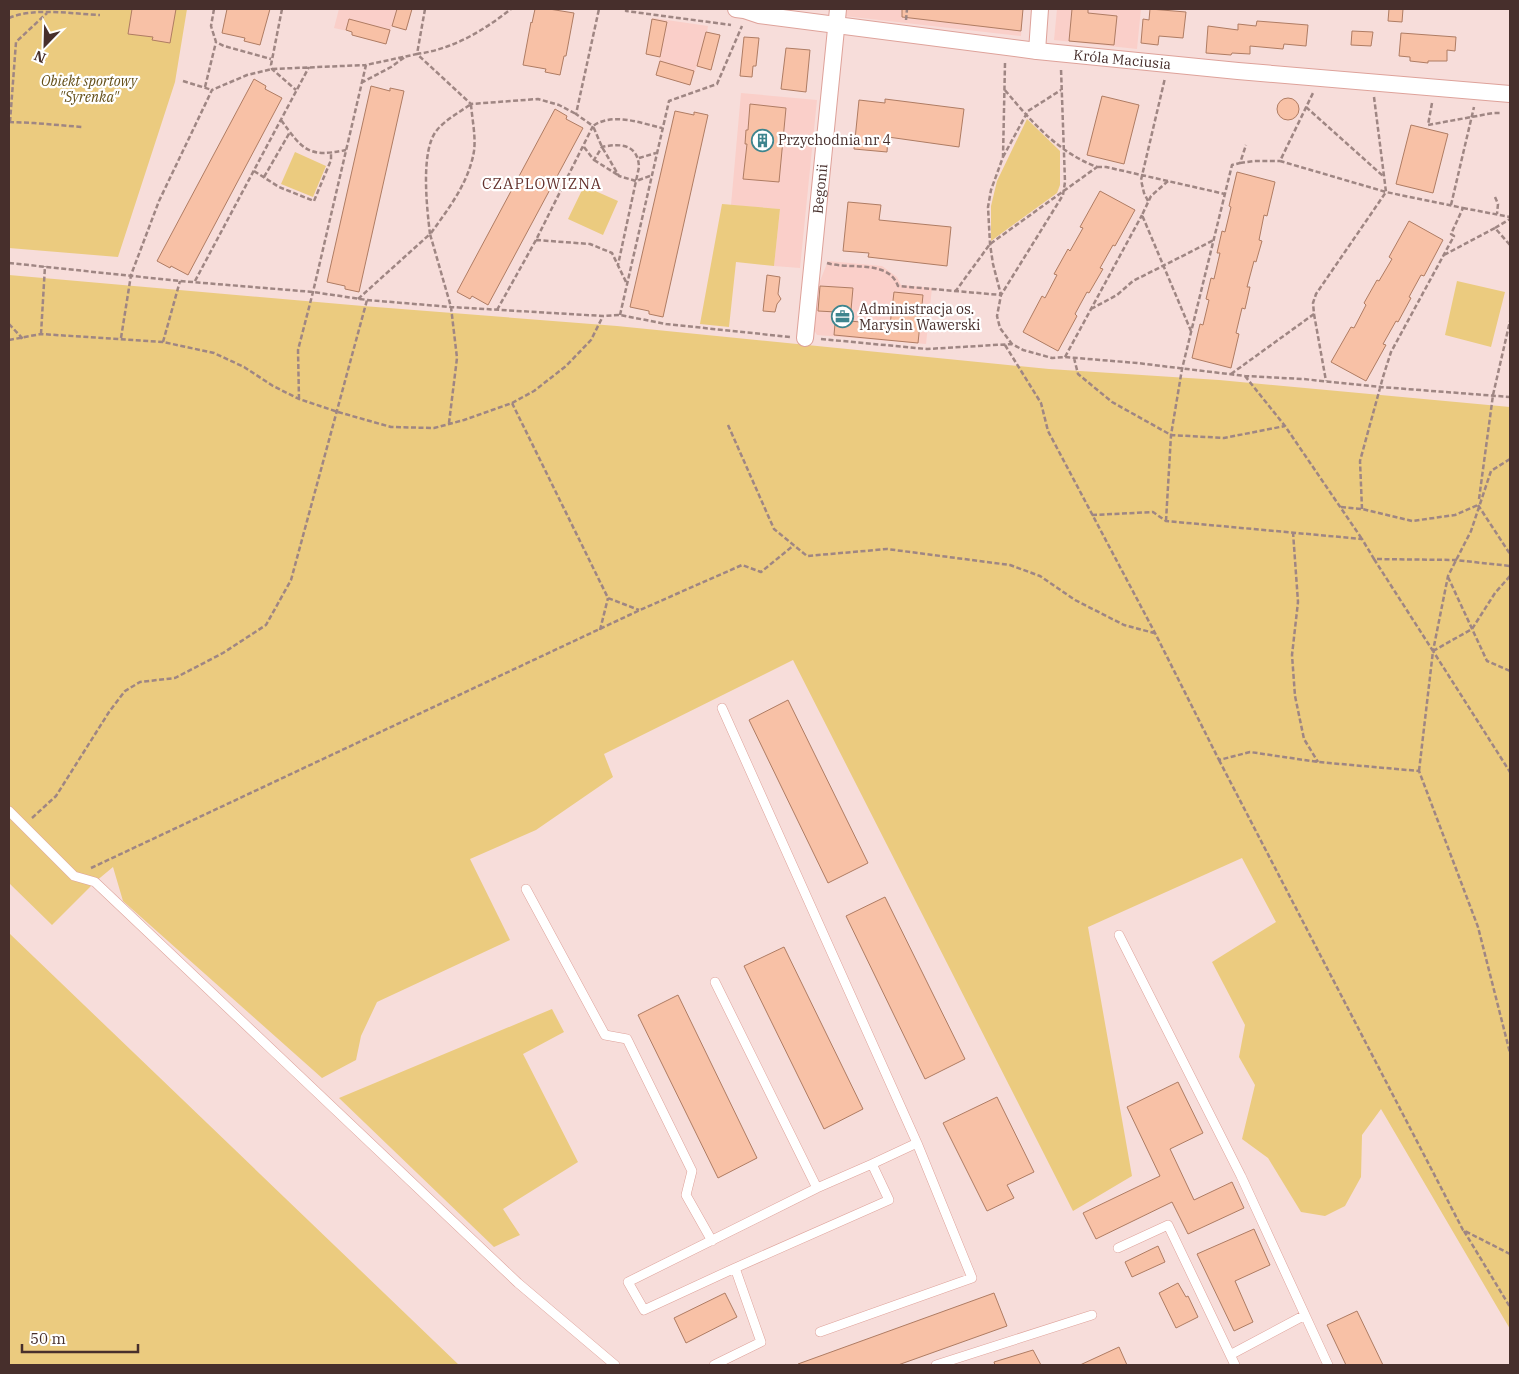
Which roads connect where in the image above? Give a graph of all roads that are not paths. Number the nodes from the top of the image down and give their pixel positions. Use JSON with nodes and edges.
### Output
{"nodes":[{"id":1,"x":736,"y":9,"type":"edge"},
{"id":2,"x":838,"y":9,"type":"edge"},
{"id":3,"x":1040,"y":9,"type":"edge"},
{"id":4,"x":837,"y":26,"type":"junction"},
{"id":5,"x":1037,"y":51,"type":"junction"},
{"id":6,"x":1510,"y":94,"type":"edge"},
{"id":7,"x":805,"y":338,"type":"road end"},
{"id":8,"x":722,"y":708,"type":"dead end"},
{"id":9,"x":9,"y":811,"type":"edge"},
{"id":10,"x":526,"y":889,"type":"dead end"},
{"id":11,"x":1119,"y":935,"type":"dead end"},
{"id":12,"x":715,"y":982,"type":"dead end"},
{"id":13,"x":917,"y":1143,"type":"junction"},
{"id":14,"x":872,"y":1164,"type":"junction"},
{"id":15,"x":817,"y":1188,"type":"junction"},
{"id":16,"x":712,"y":1240,"type":"junction"},
{"id":17,"x":1118,"y":1248,"type":"dead end"},
{"id":18,"x":735,"y":1268,"type":"junction"},
{"id":19,"x":1092,"y":1315,"type":"dead end"},
{"id":20,"x":1305,"y":1315,"type":"junction"},
{"id":21,"x":820,"y":1332,"type":"dead end"},
{"id":22,"x":1230,"y":1356,"type":"junction"},
{"id":23,"x":615,"y":1365,"type":"edge"},
{"id":24,"x":714,"y":1365,"type":"edge"},
{"id":25,"x":936,"y":1365,"type":"edge"},
{"id":26,"x":1235,"y":1365,"type":"edge"},
{"id":27,"x":1328,"y":1365,"type":"edge"}],
"edges":[{"from":1,"to":4,"type":"street","name":"Króla Maciusia"},
{"from":2,"to":4,"type":"street","name":"Begonii"},
{"from":3,"to":5,"type":"street"},
{"from":4,"to":5,"type":"street","name":"Króla Maciusia"},
{"from":4,"to":7,"type":"street","name":"Begonii"},
{"from":5,"to":6,"type":"street","name":"Króla Maciusia"},
{"from":8,"to":13,"type":"lane"},
{"from":9,"to":23,"type":"lane"},
{"from":10,"to":16,"type":"lane"},
{"from":11,"to":20,"type":"lane"},
{"from":12,"to":15,"type":"lane"},
{"from":13,"to":14,"type":"lane"},
{"from":13,"to":21,"type":"lane"},
{"from":14,"to":15,"type":"lane"},
{"from":14,"to":18,"type":"lane"},
{"from":15,"to":16,"type":"lane"},
{"from":16,"to":18,"type":"lane"},
{"from":17,"to":22,"type":"lane"},
{"from":18,"to":24,"type":"lane"},
{"from":19,"to":25,"type":"lane"},
{"from":20,"to":22,"type":"lane"},
{"from":20,"to":27,"type":"lane"},
{"from":22,"to":26,"type":"lane"}]}
